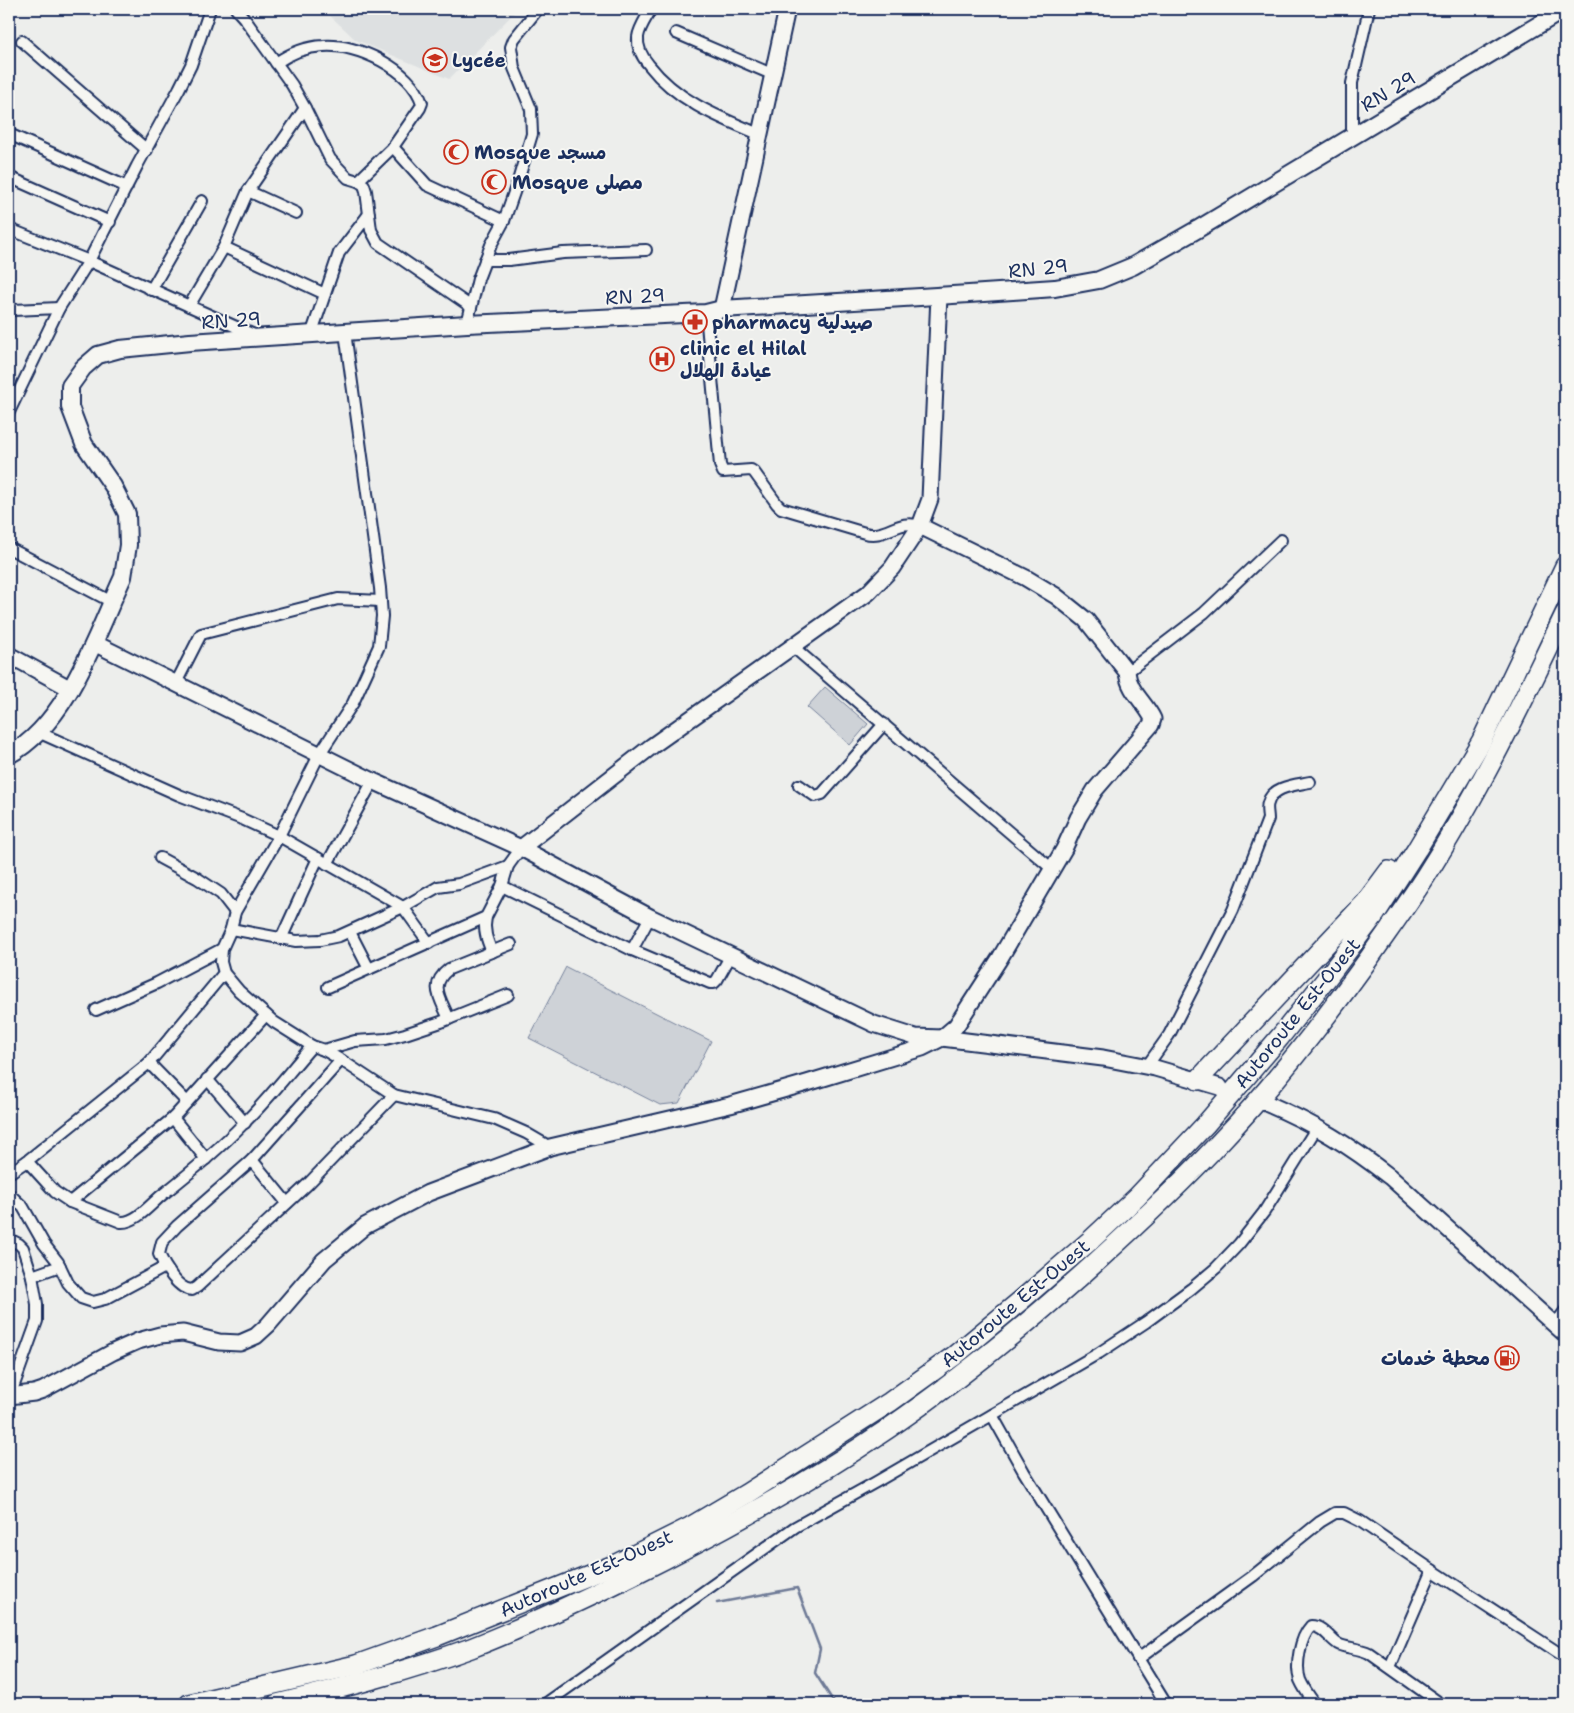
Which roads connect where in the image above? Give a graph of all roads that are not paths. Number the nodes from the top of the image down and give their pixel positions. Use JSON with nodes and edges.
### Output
{"nodes":[{"id":1,"x":210,"y":9,"type":"edge"},
{"id":2,"x":236,"y":9,"type":"edge"},
{"id":3,"x":538,"y":9,"type":"edge"},
{"id":4,"x":651,"y":9,"type":"edge"},
{"id":5,"x":787,"y":9,"type":"edge"},
{"id":6,"x":1369,"y":9,"type":"edge"},
{"id":7,"x":1565,"y":9,"type":"edge"},
{"id":8,"x":676,"y":33,"type":"dead end"},
{"id":9,"x":22,"y":41,"type":"dead end"},
{"id":10,"x":276,"y":63,"type":"junction"},
{"id":11,"x":774,"y":75,"type":"junction"},
{"id":12,"x":304,"y":108,"type":"junction"},
{"id":13,"x":9,"y":134,"type":"edge"},
{"id":14,"x":759,"y":134,"type":"junction"},
{"id":15,"x":1352,"y":136,"type":"junction"},
{"id":16,"x":393,"y":147,"type":"junction"},
{"id":17,"x":147,"y":150,"type":"junction"},
{"id":18,"x":9,"y":178,"type":"edge"},
{"id":19,"x":358,"y":181,"type":"junction"},
{"id":20,"x":126,"y":188,"type":"junction"},
{"id":21,"x":248,"y":191,"type":"junction"},
{"id":22,"x":202,"y":200,"type":"dead end"},
{"id":23,"x":296,"y":213,"type":"dead end"},
{"id":24,"x":369,"y":214,"type":"junction"},
{"id":25,"x":504,"y":221,"type":"junction"},
{"id":26,"x":110,"y":222,"type":"junction"},
{"id":27,"x":9,"y":229,"type":"edge"},
{"id":28,"x":224,"y":247,"type":"junction"},
{"id":29,"x":646,"y":250,"type":"dead end"},
{"id":30,"x":485,"y":260,"type":"junction"},
{"id":31,"x":89,"y":261,"type":"junction"},
{"id":32,"x":151,"y":290,"type":"junction"},
{"id":33,"x":325,"y":294,"type":"junction"},
{"id":34,"x":939,"y":296,"type":"junction"},
{"id":35,"x":189,"y":306,"type":"junction"},
{"id":36,"x":470,"y":306,"type":"junction"},
{"id":37,"x":9,"y":308,"type":"edge"},
{"id":38,"x":59,"y":308,"type":"junction"},
{"id":39,"x":714,"y":311,"type":"junction"},
{"id":40,"x":467,"y":324,"type":"junction"},
{"id":41,"x":345,"y":332,"type":"junction"},
{"id":42,"x":311,"y":335,"type":"junction"},
{"id":43,"x":260,"y":338,"type":"junction"},
{"id":44,"x":9,"y":412,"type":"edge"},
{"id":45,"x":920,"y":526,"type":"junction"},
{"id":46,"x":1281,"y":540,"type":"dead end"},
{"id":47,"x":9,"y":548,"type":"edge"},
{"id":48,"x":1565,"y":566,"type":"edge"},
{"id":49,"x":381,"y":601,"type":"junction"},
{"id":50,"x":112,"y":602,"type":"junction"},
{"id":51,"x":1565,"y":614,"type":"edge"},
{"id":52,"x":94,"y":643,"type":"junction"},
{"id":53,"x":792,"y":646,"type":"junction"},
{"id":54,"x":9,"y":655,"type":"edge"},
{"id":55,"x":1127,"y":672,"type":"junction"},
{"id":56,"x":176,"y":683,"type":"junction"},
{"id":57,"x":71,"y":689,"type":"junction"},
{"id":58,"x":884,"y":724,"type":"junction"},
{"id":59,"x":38,"y":732,"type":"junction"},
{"id":60,"x":9,"y":755,"type":"edge"},
{"id":61,"x":320,"y":755,"type":"junction"},
{"id":62,"x":1459,"y":778,"type":"junction"},
{"id":63,"x":373,"y":781,"type":"junction"},
{"id":64,"x":1310,"y":782,"type":"dead end"},
{"id":65,"x":799,"y":786,"type":"dead end"},
{"id":66,"x":279,"y":836,"type":"junction"},
{"id":67,"x":521,"y":848,"type":"junction"},
{"id":68,"x":160,"y":858,"type":"dead end"},
{"id":69,"x":318,"y":858,"type":"junction"},
{"id":70,"x":327,"y":864,"type":"junction"},
{"id":71,"x":508,"y":866,"type":"junction"},
{"id":72,"x":1052,"y":868,"type":"junction"},
{"id":73,"x":502,"y":886,"type":"junction"},
{"id":74,"x":403,"y":907,"type":"junction"},
{"id":75,"x":234,"y":912,"type":"junction"},
{"id":76,"x":486,"y":917,"type":"junction"},
{"id":77,"x":650,"y":917,"type":"junction"},
{"id":78,"x":230,"y":929,"type":"junction"},
{"id":79,"x":350,"y":932,"type":"junction"},
{"id":80,"x":281,"y":939,"type":"junction"},
{"id":81,"x":429,"y":943,"type":"junction"},
{"id":82,"x":511,"y":944,"type":"dead end"},
{"id":83,"x":222,"y":949,"type":"junction"},
{"id":84,"x":632,"y":950,"type":"junction"},
{"id":85,"x":492,"y":952,"type":"junction"},
{"id":86,"x":731,"y":955,"type":"junction"},
{"id":87,"x":369,"y":969,"type":"junction"},
{"id":88,"x":224,"y":973,"type":"junction"},
{"id":89,"x":328,"y":987,"type":"dead end"},
{"id":90,"x":508,"y":995,"type":"dead end"},
{"id":91,"x":96,"y":1010,"type":"dead end"},
{"id":92,"x":266,"y":1015,"type":"junction"},
{"id":93,"x":449,"y":1019,"type":"junction"},
{"id":94,"x":942,"y":1038,"type":"junction"},
{"id":95,"x":312,"y":1046,"type":"junction"},
{"id":96,"x":324,"y":1050,"type":"junction"},
{"id":97,"x":341,"y":1060,"type":"junction"},
{"id":98,"x":149,"y":1063,"type":"junction"},
{"id":99,"x":1147,"y":1066,"type":"junction"},
{"id":100,"x":207,"y":1080,"type":"junction"},
{"id":101,"x":1198,"y":1080,"type":"junction"},
{"id":102,"x":1220,"y":1087,"type":"dead end"},
{"id":103,"x":394,"y":1095,"type":"junction"},
{"id":104,"x":187,"y":1102,"type":"junction"},
{"id":105,"x":1268,"y":1104,"type":"dead end"},
{"id":106,"x":173,"y":1118,"type":"junction"},
{"id":107,"x":244,"y":1123,"type":"junction"},
{"id":108,"x":1316,"y":1127,"type":"junction"},
{"id":109,"x":550,"y":1147,"type":"junction"},
{"id":110,"x":206,"y":1160,"type":"junction"},
{"id":111,"x":252,"y":1160,"type":"junction"},
{"id":112,"x":27,"y":1161,"type":"junction"},
{"id":113,"x":9,"y":1173,"type":"edge"},
{"id":114,"x":9,"y":1194,"type":"edge"},
{"id":115,"x":70,"y":1202,"type":"junction"},
{"id":116,"x":287,"y":1203,"type":"junction"},
{"id":117,"x":9,"y":1239,"type":"edge"},
{"id":118,"x":60,"y":1266,"type":"junction"},
{"id":119,"x":165,"y":1267,"type":"junction"},
{"id":120,"x":32,"y":1276,"type":"junction"},
{"id":121,"x":1565,"y":1311,"type":"edge"},
{"id":122,"x":1560,"y":1329,"type":"edge"},
{"id":123,"x":13,"y":1393,"type":"edge"},
{"id":124,"x":992,"y":1415,"type":"junction"},
{"id":125,"x":1432,"y":1570,"type":"junction"},
{"id":126,"x":1565,"y":1657,"type":"edge"},
{"id":127,"x":1138,"y":1659,"type":"junction"},
{"id":128,"x":1390,"y":1667,"type":"junction"},
{"id":129,"x":189,"y":1704,"type":"edge"},
{"id":130,"x":277,"y":1704,"type":"edge"},
{"id":131,"x":545,"y":1704,"type":"edge"},
{"id":132,"x":1166,"y":1704,"type":"edge"},
{"id":133,"x":1315,"y":1704,"type":"edge"},
{"id":134,"x":1441,"y":1704,"type":"edge"}],
"edges":[{"from":1,"to":17,"type":"street"},
{"from":2,"to":10,"type":"street"},
{"from":3,"to":25,"type":"street"},
{"from":4,"to":14,"type":"street"},
{"from":5,"to":11,"type":"street"},
{"from":6,"to":15,"type":"street"},
{"from":7,"to":15,"type":"main road","name":"RN 29","number":"RN 29"},
{"from":8,"to":11,"type":"street"},
{"from":9,"to":17,"type":"street"},
{"from":10,"to":12,"type":"street"},
{"from":10,"to":16,"type":"street"},
{"from":11,"to":14,"type":"street"},
{"from":12,"to":19,"type":"street"},
{"from":12,"to":21,"type":"street"},
{"from":13,"to":20,"type":"street"},
{"from":14,"to":39,"type":"street"},
{"from":15,"to":34,"type":"main road","name":"RN 29","number":"RN 29"},
{"from":16,"to":19,"type":"street"},
{"from":16,"to":25,"type":"street"},
{"from":17,"to":20,"type":"street"},
{"from":18,"to":26,"type":"street"},
{"from":19,"to":24,"type":"street"},
{"from":20,"to":26,"type":"street"},
{"from":21,"to":23,"type":"street"},
{"from":21,"to":28,"type":"street"},
{"from":22,"to":32,"type":"street"},
{"from":24,"to":33,"type":"street"},
{"from":24,"to":36,"type":"street"},
{"from":25,"to":30,"type":"street"},
{"from":26,"to":31,"type":"street"},
{"from":27,"to":31,"type":"street"},
{"from":28,"to":33,"type":"street"},
{"from":28,"to":35,"type":"street"},
{"from":29,"to":30,"type":"street"},
{"from":30,"to":36,"type":"street"},
{"from":31,"to":32,"type":"street"},
{"from":31,"to":38,"type":"street"},
{"from":32,"to":35,"type":"street"},
{"from":33,"to":42,"type":"street"},
{"from":34,"to":39,"type":"main road","name":"RN 29","number":"RN 29"},
{"from":34,"to":45,"type":"street"},
{"from":35,"to":43,"type":"street"},
{"from":36,"to":40,"type":"street"},
{"from":37,"to":38,"type":"street"},
{"from":38,"to":44,"type":"street"},
{"from":39,"to":40,"type":"main road","name":"RN 29","number":"RN 29"},
{"from":39,"to":45,"type":"street"},
{"from":40,"to":41,"type":"main road","name":"RN 29","number":"RN 29"},
{"from":41,"to":42,"type":"main road","name":"RN 29","number":"RN 29"},
{"from":41,"to":49,"type":"street"},
{"from":42,"to":43,"type":"main road","name":"RN 29","number":"RN 29"},
{"from":43,"to":50,"type":"main road","name":"RN 29","number":"RN 29"},
{"from":45,"to":53,"type":"street"},
{"from":45,"to":55,"type":"street"},
{"from":46,"to":55,"type":"street"},
{"from":47,"to":50,"type":"street"},
{"from":48,"to":62,"type":"highway","name":"Autoroute Est-Ouest"},
{"from":49,"to":56,"type":"street"},
{"from":49,"to":61,"type":"street"},
{"from":50,"to":52,"type":"main road","name":"RN 29","number":"RN 29"},
{"from":51,"to":130,"type":"highway","name":"Autoroute Est-Ouest"},
{"from":52,"to":56,"type":"street"},
{"from":52,"to":57,"type":"main road","name":"RN 29","number":"RN 29"},
{"from":53,"to":58,"type":"street"},
{"from":53,"to":67,"type":"street"},
{"from":54,"to":57,"type":"street"},
{"from":55,"to":72,"type":"street"},
{"from":56,"to":61,"type":"street"},
{"from":57,"to":59,"type":"main road","name":"RN 29","number":"RN 29"},
{"from":58,"to":65,"type":"street"},
{"from":58,"to":72,"type":"street"},
{"from":59,"to":60,"type":"main road","name":"RN 29","number":"RN 29"},
{"from":59,"to":66,"type":"street"},
{"from":61,"to":63,"type":"street"},
{"from":61,"to":66,"type":"street"},
{"from":62,"to":101,"type":"highway"},
{"from":62,"to":129,"type":"highway","name":"Autoroute Est-Ouest"},
{"from":63,"to":67,"type":"street"},
{"from":63,"to":70,"type":"street"},
{"from":64,"to":99,"type":"street"},
{"from":66,"to":69,"type":"street"},
{"from":66,"to":75,"type":"street"},
{"from":67,"to":71,"type":"street"},
{"from":67,"to":77,"type":"street"},
{"from":68,"to":75,"type":"street"},
{"from":69,"to":70,"type":"street"},
{"from":69,"to":80,"type":"street"},
{"from":70,"to":74,"type":"street"},
{"from":71,"to":73,"type":"street"},
{"from":71,"to":74,"type":"street"},
{"from":72,"to":94,"type":"street"},
{"from":73,"to":76,"type":"street"},
{"from":73,"to":84,"type":"street"},
{"from":74,"to":79,"type":"street"},
{"from":74,"to":81,"type":"street"},
{"from":75,"to":78,"type":"street"},
{"from":76,"to":81,"type":"street"},
{"from":76,"to":85,"type":"street"},
{"from":77,"to":84,"type":"street"},
{"from":77,"to":86,"type":"street"},
{"from":78,"to":80,"type":"street"},
{"from":78,"to":83,"type":"street"},
{"from":79,"to":80,"type":"street"},
{"from":79,"to":87,"type":"street"},
{"from":81,"to":87,"type":"street"},
{"from":82,"to":85,"type":"street"},
{"from":83,"to":88,"type":"street"},
{"from":83,"to":91,"type":"street"},
{"from":84,"to":86,"type":"street"},
{"from":85,"to":93,"type":"street"},
{"from":86,"to":94,"type":"street"},
{"from":87,"to":89,"type":"street"},
{"from":88,"to":92,"type":"street"},
{"from":88,"to":98,"type":"street"},
{"from":90,"to":93,"type":"street"},
{"from":92,"to":95,"type":"street"},
{"from":92,"to":100,"type":"street"},
{"from":93,"to":96,"type":"street"},
{"from":94,"to":99,"type":"street"},
{"from":94,"to":109,"type":"street"},
{"from":95,"to":96,"type":"street"},
{"from":95,"to":107,"type":"street"},
{"from":96,"to":97,"type":"street"},
{"from":97,"to":103,"type":"street"},
{"from":97,"to":111,"type":"street"},
{"from":98,"to":104,"type":"street"},
{"from":98,"to":112,"type":"street"},
{"from":99,"to":101,"type":"street"},
{"from":100,"to":104,"type":"street"},
{"from":100,"to":107,"type":"street"},
{"from":101,"to":102,"type":"street"},
{"from":103,"to":109,"type":"street"},
{"from":103,"to":116,"type":"street"},
{"from":104,"to":106,"type":"street"},
{"from":105,"to":108,"type":"street"},
{"from":106,"to":110,"type":"street"},
{"from":106,"to":115,"type":"street"},
{"from":107,"to":110,"type":"street"},
{"from":108,"to":122,"type":"street"},
{"from":108,"to":124,"type":"street"},
{"from":109,"to":123,"type":"street"},
{"from":110,"to":115,"type":"street"},
{"from":111,"to":116,"type":"street"},
{"from":111,"to":119,"type":"street"},
{"from":112,"to":113,"type":"street"},
{"from":112,"to":115,"type":"street"},
{"from":114,"to":118,"type":"street"},
{"from":116,"to":119,"type":"street"},
{"from":117,"to":120,"type":"street"},
{"from":118,"to":119,"type":"street"},
{"from":118,"to":120,"type":"street"},
{"from":120,"to":123,"type":"street"},
{"from":121,"to":122,"type":"street"},
{"from":124,"to":127,"type":"street"},
{"from":124,"to":131,"type":"street"},
{"from":125,"to":126,"type":"street"},
{"from":125,"to":127,"type":"street"},
{"from":125,"to":128,"type":"street"},
{"from":127,"to":132,"type":"street"},
{"from":128,"to":133,"type":"street"},
{"from":128,"to":134,"type":"street"}]}
